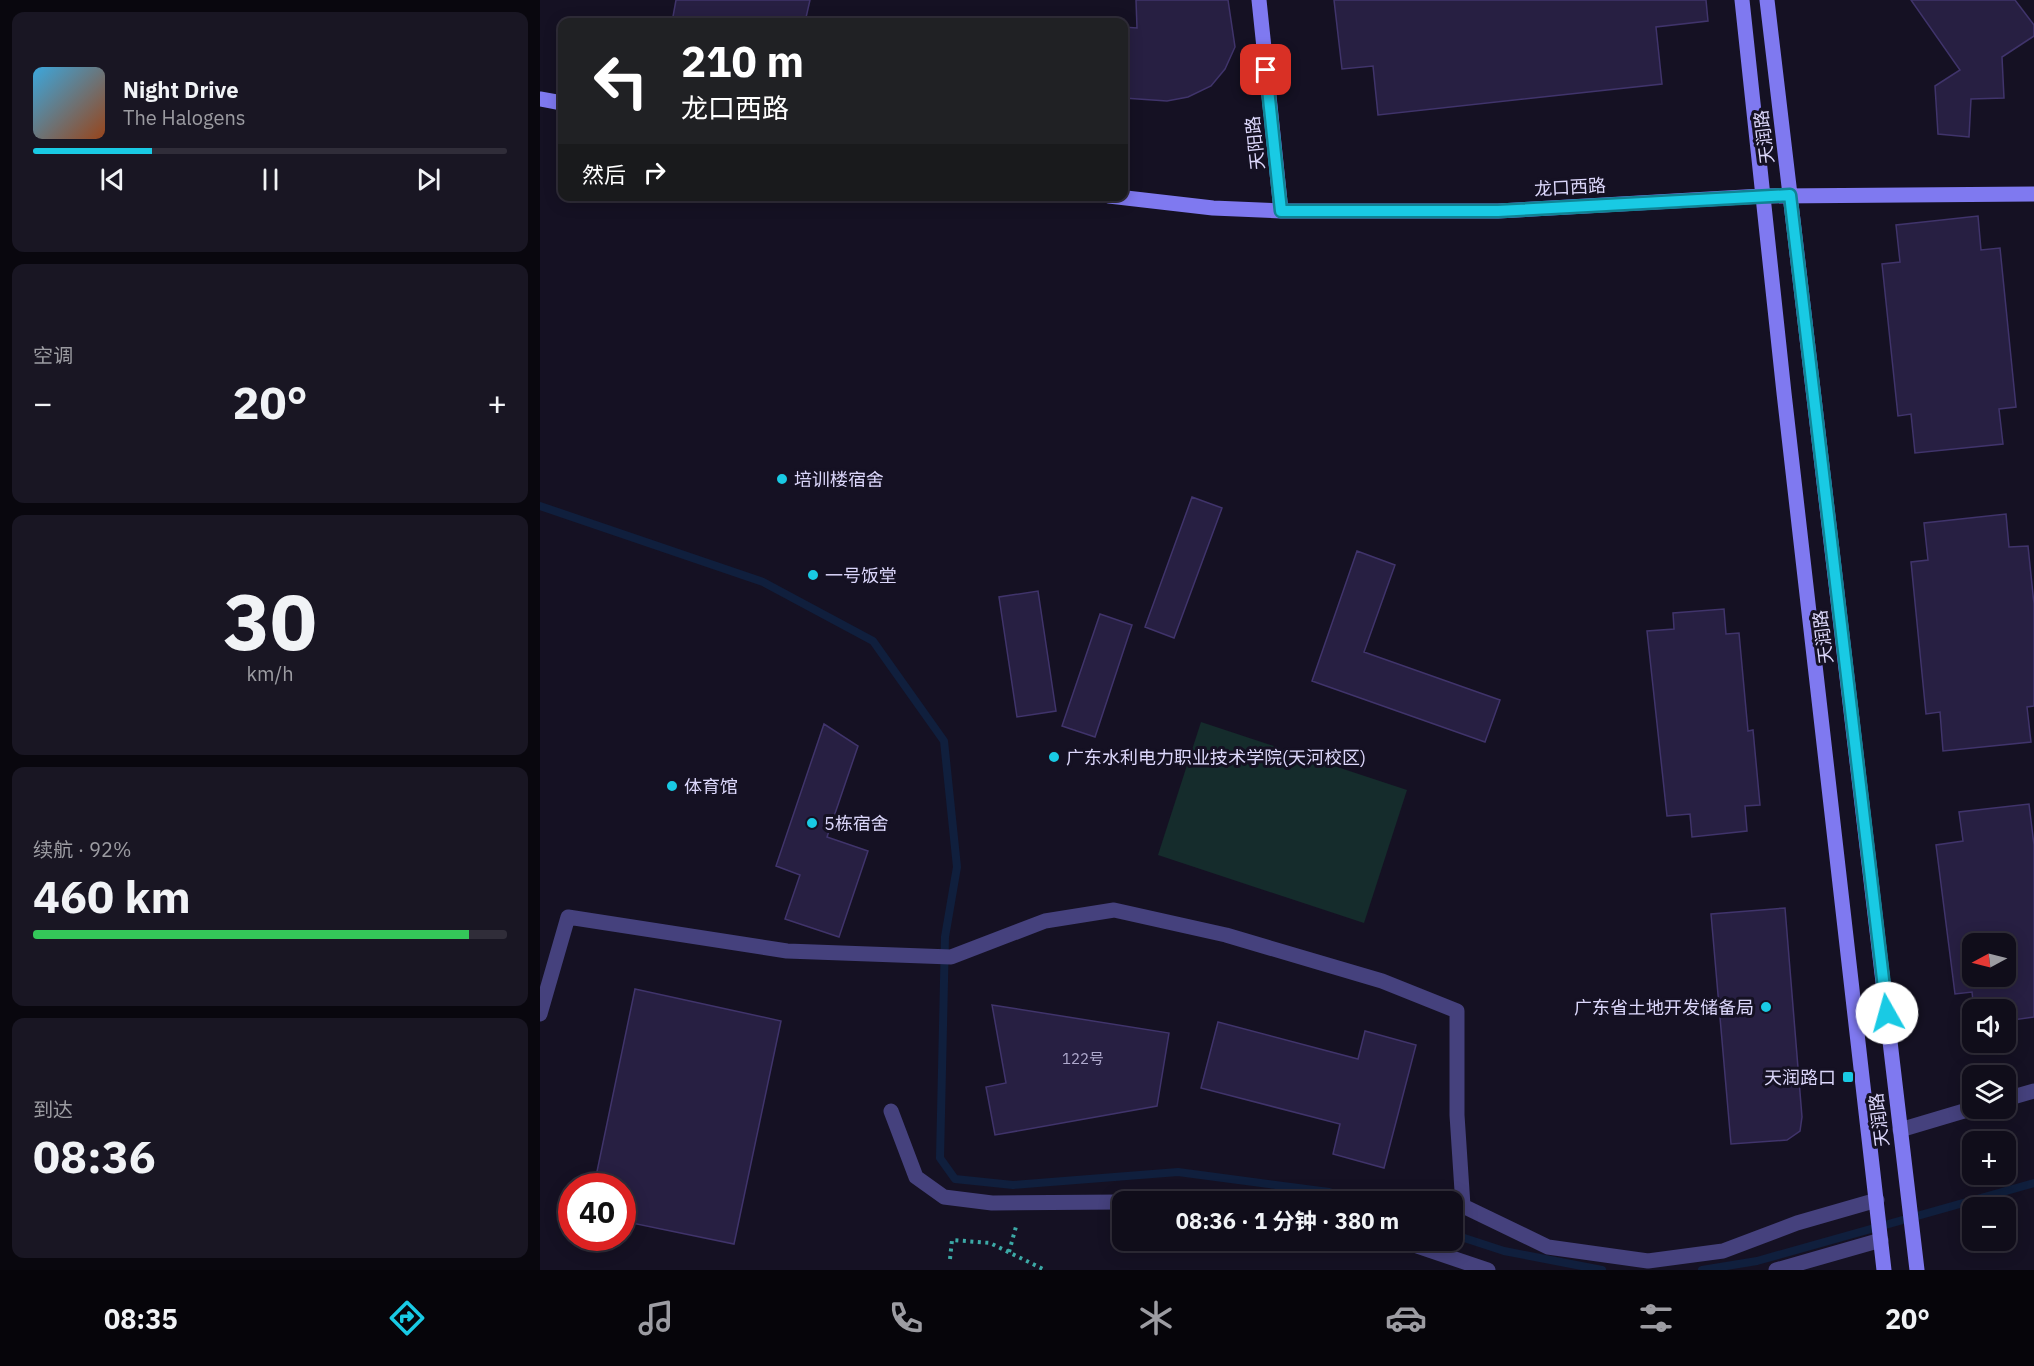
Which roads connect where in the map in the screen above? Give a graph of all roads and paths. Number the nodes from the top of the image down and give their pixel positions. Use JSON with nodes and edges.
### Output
{"nodes":[{"id":1,"x":1259,"y":0,"type":"edge"},
{"id":2,"x":1742,"y":0,"type":"edge"},
{"id":3,"x":1767,"y":0,"type":"edge"},
{"id":4,"x":540,"y":99,"type":"edge"},
{"id":5,"x":558,"y":102,"type":"edge"},
{"id":6,"x":2034,"y":194,"type":"edge"},
{"id":7,"x":1790,"y":195,"type":"junction"},
{"id":8,"x":1762,"y":196,"type":"junction"},
{"id":9,"x":1128,"y":198,"type":"edge"},
{"id":10,"x":1281,"y":211,"type":"junction"},
{"id":11,"x":540,"y":1014,"type":"edge"},
{"id":12,"x":2034,"y":1091,"type":"edge"},
{"id":13,"x":2016,"y":1096,"type":"edge"},
{"id":14,"x":891,"y":1111,"type":"dead end"},
{"id":15,"x":1962,"y":1112,"type":"edge"},
{"id":16,"x":1900,"y":1130,"type":"junction"},
{"id":17,"x":1022,"y":1202,"type":"junction"},
{"id":18,"x":1112,"y":1202,"type":"edge"},
{"id":19,"x":1877,"y":1207,"type":"junction"},
{"id":20,"x":1881,"y":1240,"type":"junction"},
{"id":21,"x":1432,"y":1251,"type":"edge"},
{"id":22,"x":1009,"y":1252,"type":"junction"},
{"id":23,"x":950,"y":1259,"type":"dead end"},
{"id":24,"x":1045,"y":1270,"type":"edge"},
{"id":25,"x":1488,"y":1270,"type":"edge"},
{"id":26,"x":1776,"y":1270,"type":"edge"},
{"id":27,"x":1884,"y":1270,"type":"edge"},
{"id":28,"x":1917,"y":1270,"type":"edge"}],
"edges":[{"from":1,"to":10,"type":"street","name":"天阳路"},
{"from":2,"to":8,"type":"street","name":"天润路"},
{"from":3,"to":7,"type":"street","name":"天润路"},
{"from":4,"to":5,"type":"street"},
{"from":6,"to":7,"type":"street","name":"龙口西路"},
{"from":7,"to":8,"type":"street","name":"龙口西路"},
{"from":7,"to":16,"type":"street","name":"天润路"},
{"from":8,"to":10,"type":"street","name":"龙口西路"},
{"from":8,"to":19,"type":"street","name":"天润路"},
{"from":9,"to":10,"type":"street","name":"龙口西路"},
{"from":11,"to":19,"type":"street"},
{"from":12,"to":13,"type":"street"},
{"from":14,"to":17,"type":"street"},
{"from":15,"to":16,"type":"street"},
{"from":16,"to":28,"type":"street","name":"天润路"},
{"from":17,"to":18,"type":"street"},
{"from":17,"to":22,"type":"path"},
{"from":19,"to":20,"type":"street","name":"天润路"},
{"from":20,"to":26,"type":"street"},
{"from":20,"to":27,"type":"street","name":"天润路"},
{"from":21,"to":25,"type":"street"},
{"from":22,"to":23,"type":"path"},
{"from":22,"to":24,"type":"path"}]}
